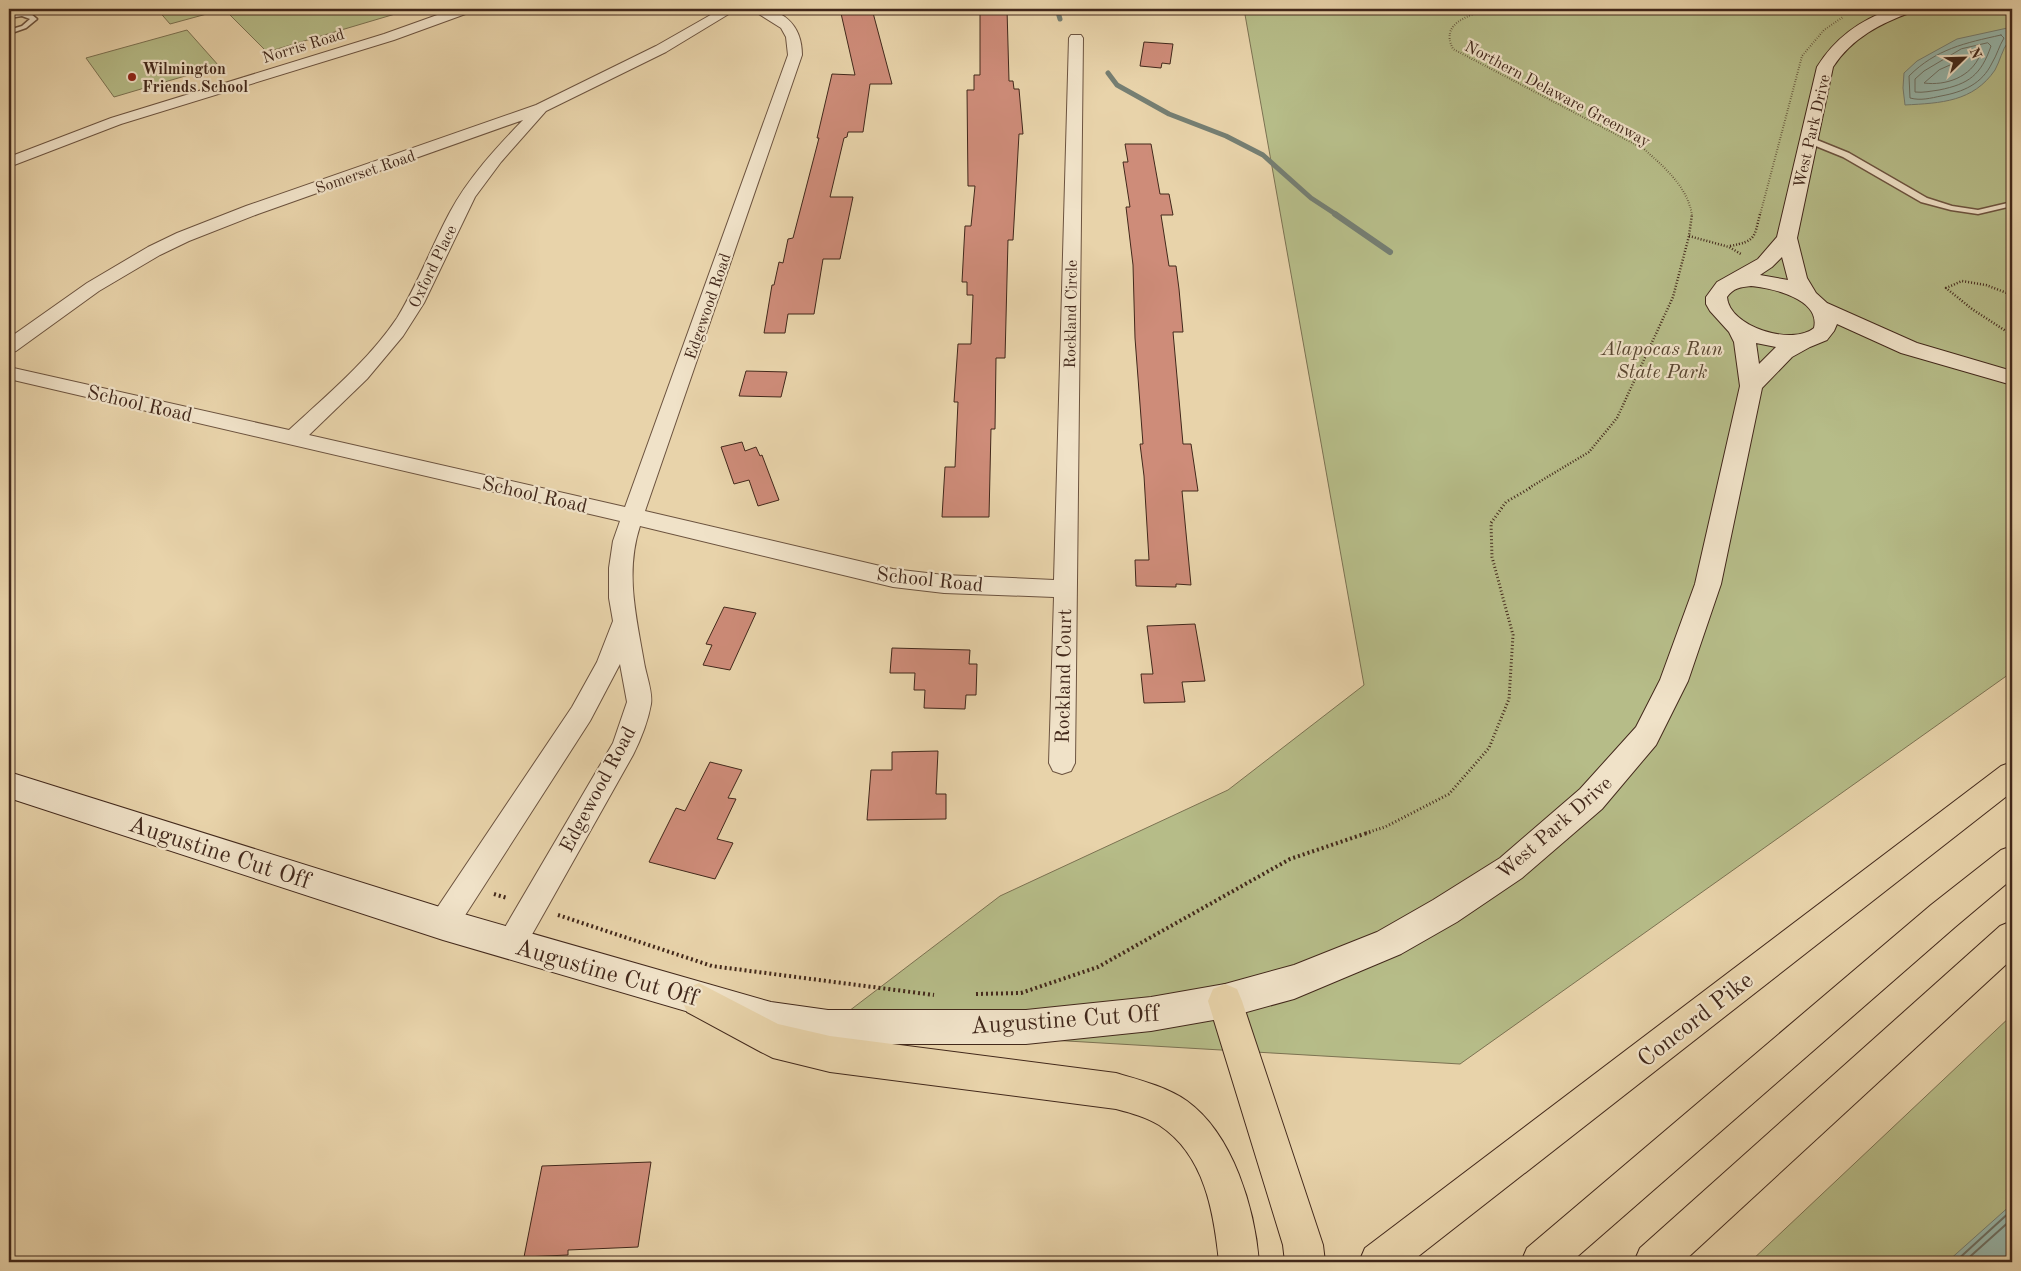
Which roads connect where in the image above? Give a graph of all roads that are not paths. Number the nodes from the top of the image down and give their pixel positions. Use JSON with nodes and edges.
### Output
{"nodes":[{"id":1,"x":466,"y":9,"type":"edge"},
{"id":2,"x":730,"y":9,"type":"edge"},
{"id":3,"x":758,"y":9,"type":"edge"},
{"id":4,"x":1907,"y":9,"type":"edge"},
{"id":5,"x":9,"y":16,"type":"edge"},
{"id":6,"x":9,"y":32,"type":"edge"},
{"id":7,"x":1076,"y":38,"type":"dead end"},
{"id":8,"x":541,"y":108,"type":"junction"},
{"id":9,"x":1809,"y":140,"type":"junction"},
{"id":10,"x":9,"y":162,"type":"edge"},
{"id":11,"x":2012,"y":204,"type":"edge"},
{"id":12,"x":1787,"y":238,"type":"junction"},
{"id":13,"x":1730,"y":283,"type":"junction"},
{"id":14,"x":1814,"y":303,"type":"junction"},
{"id":15,"x":1729,"y":320,"type":"junction"},
{"id":16,"x":1807,"y":340,"type":"junction"},
{"id":17,"x":9,"y":347,"type":"edge"},
{"id":18,"x":1910,"y":348,"type":"junction"},
{"id":19,"x":9,"y":373,"type":"edge"},
{"id":20,"x":2012,"y":378,"type":"edge"},
{"id":21,"x":1750,"y":386,"type":"junction"},
{"id":22,"x":293,"y":438,"type":"junction"},
{"id":23,"x":634,"y":517,"type":"junction"},
{"id":24,"x":1064,"y":589,"type":"junction"},
{"id":25,"x":624,"y":623,"type":"junction"},
{"id":26,"x":1062,"y":763,"type":"dead end"},
{"id":27,"x":2012,"y":776,"type":"edge"},
{"id":28,"x":9,"y":785,"type":"edge"},
{"id":29,"x":2012,"y":860,"type":"edge"},
{"id":30,"x":443,"y":924,"type":"junction"},
{"id":31,"x":2012,"y":938,"type":"edge"},
{"id":32,"x":511,"y":944,"type":"junction"},
{"id":33,"x":699,"y":1000,"type":"junction"},
{"id":34,"x":1225,"y":1002,"type":"junction"},
{"id":35,"x":1239,"y":1262,"type":"edge"},
{"id":36,"x":1305,"y":1262,"type":"edge"},
{"id":37,"x":1379,"y":1262,"type":"edge"},
{"id":38,"x":1541,"y":1262,"type":"edge"},
{"id":39,"x":1654,"y":1262,"type":"edge"}],
"edges":[{"from":1,"to":10,"type":"street","name":"Norris Road"},
{"from":2,"to":8,"type":"street","name":"Somerset Road"},
{"from":3,"to":23,"type":"street","name":"Edgewood Road"},
{"from":4,"to":9,"type":"street","name":"West Park Drive"},
{"from":5,"to":6,"type":"lane"},
{"from":7,"to":24,"type":"street","name":"Rockland Circle"},
{"from":8,"to":17,"type":"street","name":"Somerset Road"},
{"from":8,"to":22,"type":"street","name":"Oxford Place"},
{"from":9,"to":11,"type":"lane"},
{"from":9,"to":12,"type":"street","name":"West Park Drive"},
{"from":12,"to":13,"type":"street","name":"West Park Drive"},
{"from":12,"to":14,"type":"street","name":"West Park Drive"},
{"from":13,"to":14,"type":"street"},
{"from":13,"to":15,"type":"street","name":"West Park Drive"},
{"from":14,"to":16,"type":"street","name":"West Park Drive"},
{"from":14,"to":18,"type":"street"},
{"from":15,"to":16,"type":"street"},
{"from":15,"to":21,"type":"street","name":"West Park Drive"},
{"from":16,"to":18,"type":"street"},
{"from":16,"to":21,"type":"street"},
{"from":18,"to":20,"type":"street"},
{"from":19,"to":22,"type":"street","name":"School Road"},
{"from":21,"to":34,"type":"street","name":"West Park Drive"},
{"from":22,"to":23,"type":"street","name":"School Road"},
{"from":23,"to":24,"type":"street","name":"School Road"},
{"from":23,"to":25,"type":"street","name":"Edgewood Road"},
{"from":24,"to":26,"type":"street","name":"Rockland Court"},
{"from":25,"to":30,"type":"street","name":"Edgewood Road"},
{"from":25,"to":32,"type":"street","name":"Edgewood Road"},
{"from":27,"to":37,"type":"main road","name":"Concord Pike"},
{"from":28,"to":30,"type":"street","name":"Augustine Cut Off"},
{"from":29,"to":38,"type":"main road"},
{"from":30,"to":32,"type":"street","name":"Augustine Cut Off"},
{"from":31,"to":39,"type":"main road"},
{"from":32,"to":33,"type":"street","name":"Augustine Cut Off"},
{"from":33,"to":34,"type":"street","name":"Augustine Cut Off"},
{"from":33,"to":35,"type":"main road"},
{"from":34,"to":36,"type":"main road"}]}
